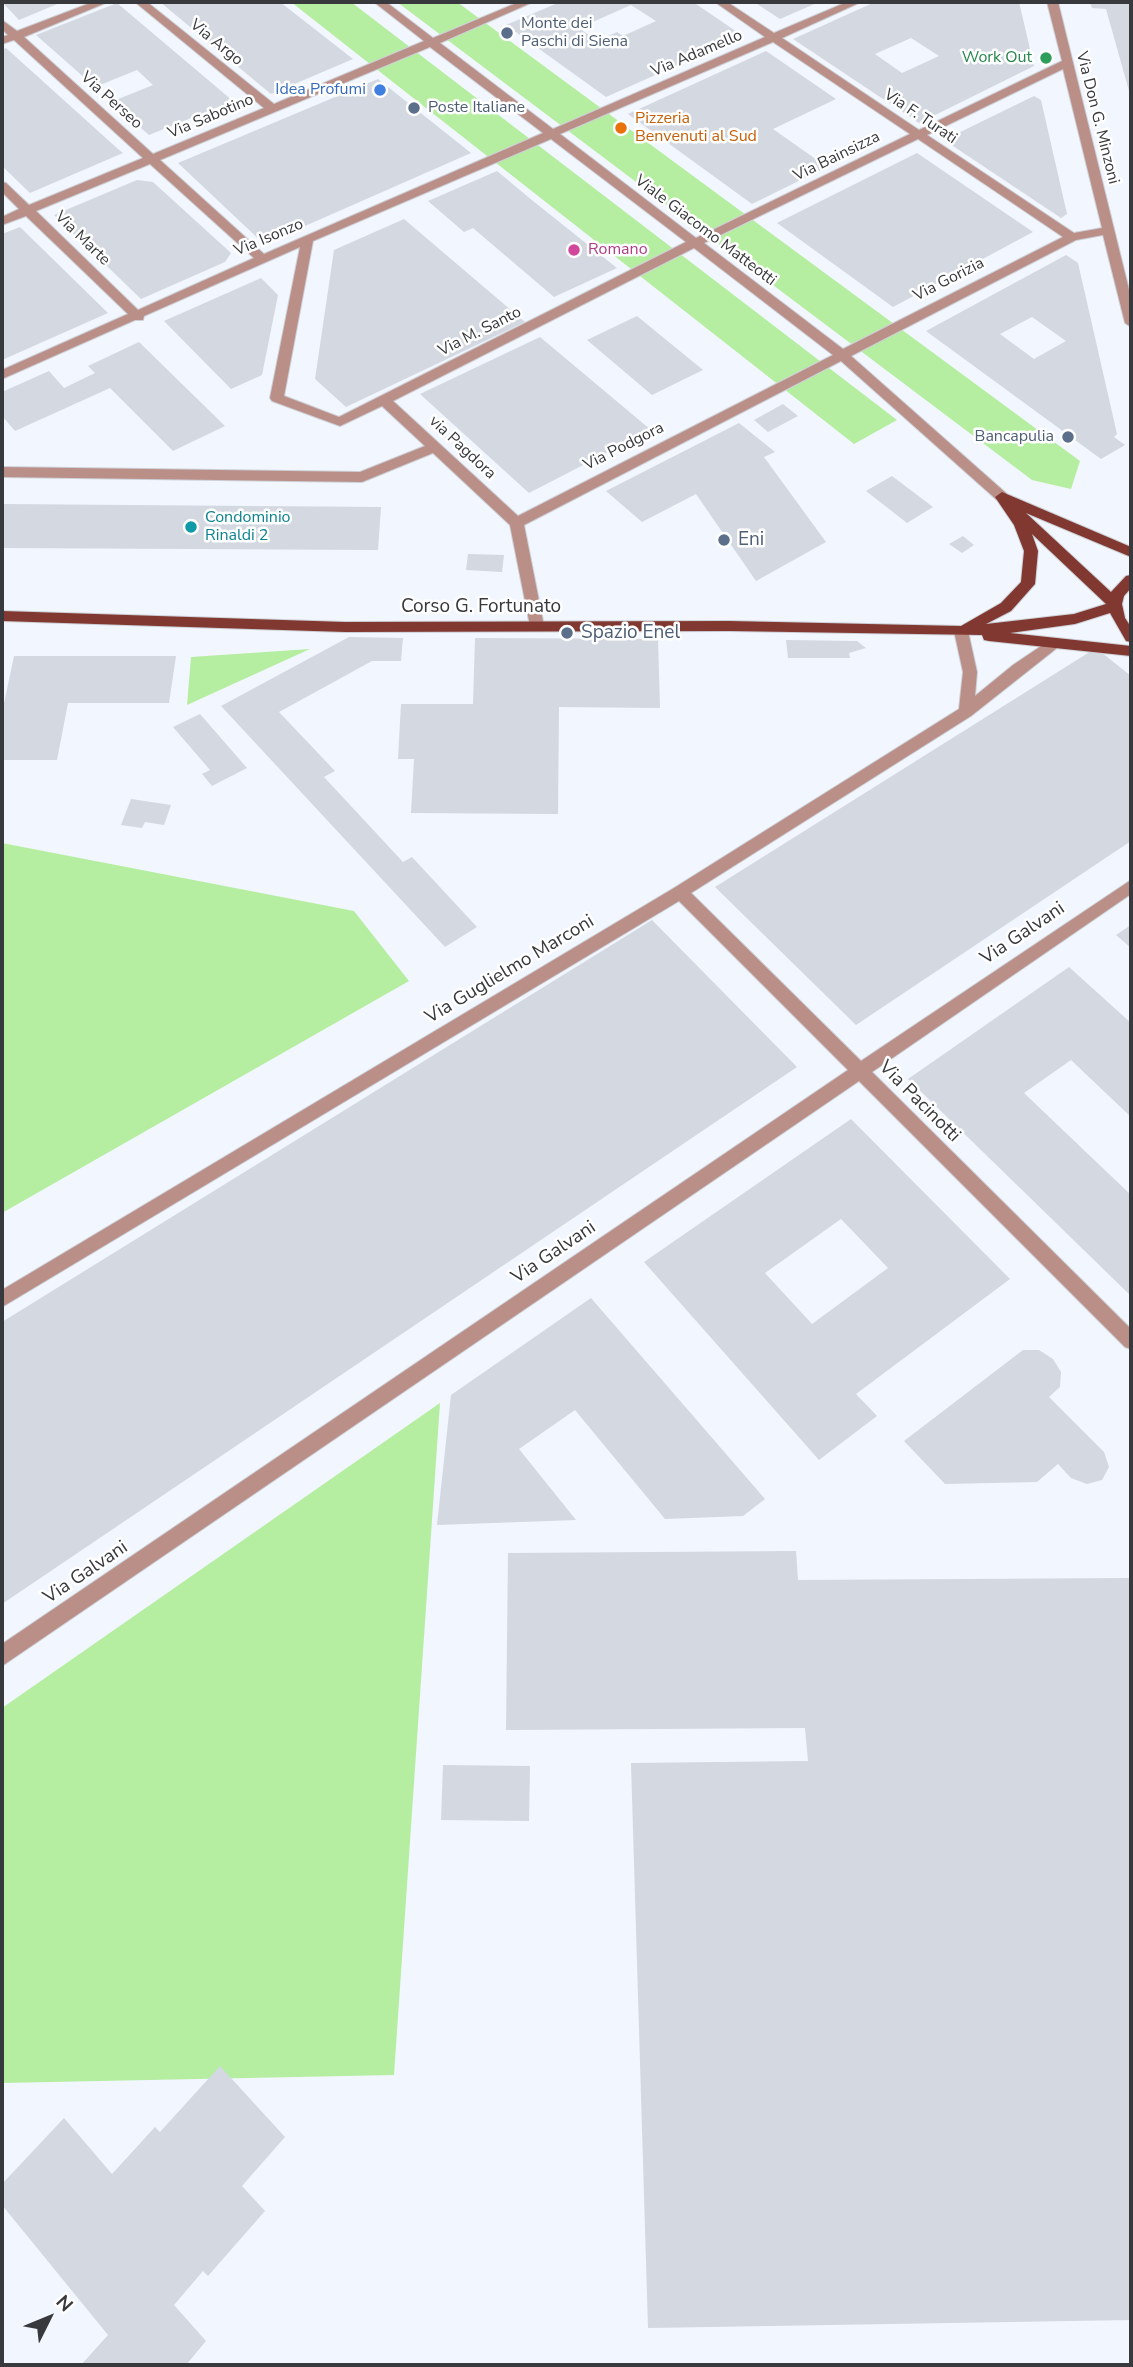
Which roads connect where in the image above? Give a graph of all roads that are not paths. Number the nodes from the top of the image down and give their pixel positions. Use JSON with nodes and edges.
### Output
{"nodes":[{"id":1,"x":102,"y":2,"type":"edge"},
{"id":2,"x":140,"y":2,"type":"edge"},
{"id":3,"x":379,"y":2,"type":"edge"},
{"id":4,"x":528,"y":2,"type":"edge"},
{"id":5,"x":720,"y":2,"type":"edge"},
{"id":6,"x":856,"y":2,"type":"edge"},
{"id":7,"x":1053,"y":2,"type":"edge"},
{"id":8,"x":2,"y":23,"type":"edge"},
{"id":9,"x":16,"y":35,"type":"junction"},
{"id":10,"x":774,"y":38,"type":"junction"},
{"id":11,"x":2,"y":41,"type":"edge"},
{"id":12,"x":432,"y":42,"type":"junction"},
{"id":13,"x":1068,"y":62,"type":"junction"},
{"id":14,"x":272,"y":108,"type":"junction"},
{"id":15,"x":551,"y":134,"type":"junction"},
{"id":16,"x":919,"y":135,"type":"junction"},
{"id":17,"x":151,"y":158,"type":"junction"},
{"id":18,"x":2,"y":186,"type":"edge"},
{"id":19,"x":27,"y":210,"type":"junction"},
{"id":20,"x":2,"y":221,"type":"edge"},
{"id":21,"x":1108,"y":230,"type":"junction"},
{"id":22,"x":1072,"y":237,"type":"junction"},
{"id":23,"x":307,"y":241,"type":"junction"},
{"id":24,"x":695,"y":243,"type":"junction"},
{"id":25,"x":1115,"y":251,"type":"junction"},
{"id":26,"x":1131,"y":251,"type":"edge"},
{"id":27,"x":262,"y":259,"type":"junction"},
{"id":28,"x":138,"y":317,"type":"junction"},
{"id":29,"x":1131,"y":323,"type":"edge"},
{"id":30,"x":841,"y":354,"type":"junction"},
{"id":31,"x":2,"y":375,"type":"edge"},
{"id":32,"x":384,"y":400,"type":"junction"},
{"id":33,"x":435,"y":447,"type":"junction"},
{"id":34,"x":2,"y":472,"type":"edge"},
{"id":35,"x":1002,"y":497,"type":"junction"},
{"id":36,"x":517,"y":523,"type":"junction"},
{"id":37,"x":1131,"y":552,"type":"edge"},
{"id":38,"x":1131,"y":580,"type":"edge"},
{"id":39,"x":1115,"y":605,"type":"junction"},
{"id":40,"x":2,"y":616,"type":"edge"},
{"id":41,"x":537,"y":626,"type":"junction"},
{"id":42,"x":961,"y":631,"type":"junction"},
{"id":43,"x":1131,"y":637,"type":"edge"},
{"id":44,"x":1055,"y":644,"type":"junction"},
{"id":45,"x":1131,"y":651,"type":"edge"},
{"id":46,"x":966,"y":712,"type":"junction"},
{"id":47,"x":1131,"y":886,"type":"edge"},
{"id":48,"x":680,"y":892,"type":"junction"},
{"id":49,"x":857,"y":1071,"type":"junction"},
{"id":50,"x":2,"y":1299,"type":"edge"},
{"id":51,"x":1131,"y":1341,"type":"edge"},
{"id":52,"x":2,"y":1656,"type":"edge"}],
"edges":[{"from":1,"to":9,"type":"street"},
{"from":2,"to":14,"type":"street","name":"Via Argo"},
{"from":3,"to":12,"type":"street","name":"Viale Giacomo Matteotti"},
{"from":4,"to":12,"type":"street","name":"Via Sabotino"},
{"from":5,"to":10,"type":"street","name":"Via F. Turati"},
{"from":6,"to":10,"type":"street","name":"Via Adamello"},
{"from":7,"to":13,"type":"street","name":"Via Don G. Minzoni"},
{"from":8,"to":9,"type":"street","name":"Via Perseo"},
{"from":9,"to":11,"type":"street"},
{"from":9,"to":17,"type":"street","name":"Via Perseo"},
{"from":10,"to":15,"type":"street","name":"Via Adamello"},
{"from":10,"to":16,"type":"street","name":"Via F. Turati"},
{"from":12,"to":14,"type":"street","name":"Via Sabotino"},
{"from":12,"to":15,"type":"street","name":"Viale Giacomo Matteotti"},
{"from":13,"to":16,"type":"street","name":"Via Bainsizza"},
{"from":13,"to":21,"type":"street","name":"Via Don G. Minzoni"},
{"from":14,"to":17,"type":"street","name":"Via Sabotino"},
{"from":15,"to":23,"type":"street","name":"Via Isonzo"},
{"from":15,"to":24,"type":"street","name":"Viale Giacomo Matteotti"},
{"from":16,"to":22,"type":"street","name":"Via F. Turati"},
{"from":16,"to":24,"type":"street","name":"Via Bainsizza"},
{"from":17,"to":19,"type":"street","name":"Via Sabotino"},
{"from":17,"to":27,"type":"street","name":"Via Perseo"},
{"from":18,"to":19,"type":"street","name":"Via Marte"},
{"from":19,"to":20,"type":"street","name":"Via Sabotino"},
{"from":19,"to":28,"type":"street","name":"Via Marte"},
{"from":21,"to":22,"type":"street"},
{"from":21,"to":25,"type":"street","name":"Via Don G. Minzoni"},
{"from":22,"to":30,"type":"street","name":"Via Gorizia"},
{"from":23,"to":27,"type":"street","name":"Via Isonzo"},
{"from":23,"to":32,"type":"street","name":"Via M. Santo"},
{"from":24,"to":30,"type":"street","name":"Viale Giacomo Matteotti"},
{"from":24,"to":32,"type":"street","name":"Via M. Santo"},
{"from":25,"to":26,"type":"street"},
{"from":25,"to":29,"type":"street","name":"Via Don G. Minzoni"},
{"from":27,"to":28,"type":"street","name":"Via Isonzo"},
{"from":28,"to":31,"type":"street","name":"Via Isonzo"},
{"from":30,"to":35,"type":"street","name":"Viale Giacomo Matteotti"},
{"from":30,"to":36,"type":"street","name":"Via Podgora"},
{"from":32,"to":33,"type":"street","name":"via Pagdora"},
{"from":33,"to":34,"type":"street"},
{"from":33,"to":36,"type":"street","name":"via Pagdora"},
{"from":35,"to":37,"type":"main road"},
{"from":35,"to":39,"type":"main road"},
{"from":35,"to":42,"type":"main road"},
{"from":36,"to":41,"type":"street"},
{"from":38,"to":39,"type":"main road"},
{"from":39,"to":42,"type":"main road"},
{"from":39,"to":43,"type":"main road"},
{"from":40,"to":41,"type":"main road","name":"Corso G. Fortunato"},
{"from":41,"to":42,"type":"main road","name":"Corso G. Fortunato"},
{"from":42,"to":44,"type":"main road"},
{"from":42,"to":46,"type":"street"},
{"from":44,"to":45,"type":"main road"},
{"from":44,"to":46,"type":"street","name":"Via Guglielmo Marconi"},
{"from":46,"to":48,"type":"street","name":"Via Guglielmo Marconi"},
{"from":47,"to":49,"type":"street","name":"Via Galvani"},
{"from":48,"to":49,"type":"street","name":"Via Pacinotti"},
{"from":48,"to":50,"type":"street","name":"Via Guglielmo Marconi"},
{"from":49,"to":51,"type":"street","name":"Via Pacinotti"},
{"from":49,"to":52,"type":"street","name":"Via Galvani"}]}
